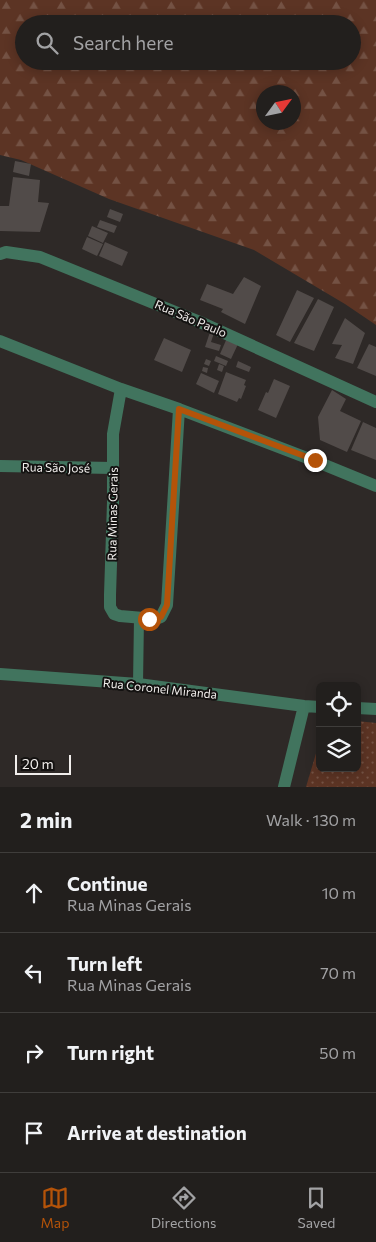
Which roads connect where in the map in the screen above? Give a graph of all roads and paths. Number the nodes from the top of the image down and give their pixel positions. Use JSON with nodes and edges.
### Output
{"nodes":[{"id":1,"x":0,"y":254,"type":"edge"},
{"id":2,"x":0,"y":341,"type":"edge"},
{"id":3,"x":121,"y":389,"type":"junction"},
{"id":4,"x":376,"y":402,"type":"edge"},
{"id":5,"x":179,"y":409,"type":"junction"},
{"id":6,"x":0,"y":466,"type":"edge"},
{"id":7,"x":113,"y":468,"type":"junction"},
{"id":8,"x":376,"y":486,"type":"edge"},
{"id":9,"x":139,"y":618,"type":"junction"},
{"id":10,"x":0,"y":674,"type":"edge"},
{"id":11,"x":138,"y":684,"type":"junction"},
{"id":12,"x":304,"y":706,"type":"junction"},
{"id":13,"x":316,"y":707,"type":"edge"},
{"id":14,"x":361,"y":708,"type":"edge"},
{"id":15,"x":376,"y":709,"type":"edge"},
{"id":16,"x":284,"y":787,"type":"edge"}],
"edges":[{"from":1,"to":4,"type":"street","name":"Rua São Paulo"},
{"from":2,"to":3,"type":"street"},
{"from":3,"to":5,"type":"street"},
{"from":3,"to":7,"type":"street","name":"Rua Minas Gerais"},
{"from":5,"to":8,"type":"street"},
{"from":5,"to":9,"type":"street","name":"Rua Minas Gerais"},
{"from":6,"to":7,"type":"street","name":"Rua São José"},
{"from":7,"to":9,"type":"street","name":"Rua Minas Gerais"},
{"from":9,"to":11,"type":"lane"},
{"from":10,"to":11,"type":"street","name":"Rua Coronel Miranda"},
{"from":11,"to":12,"type":"street","name":"Rua Coronel Miranda"},
{"from":12,"to":13,"type":"street","name":"Rua Coronel Miranda"},
{"from":12,"to":16,"type":"street"},
{"from":14,"to":15,"type":"street"}]}
